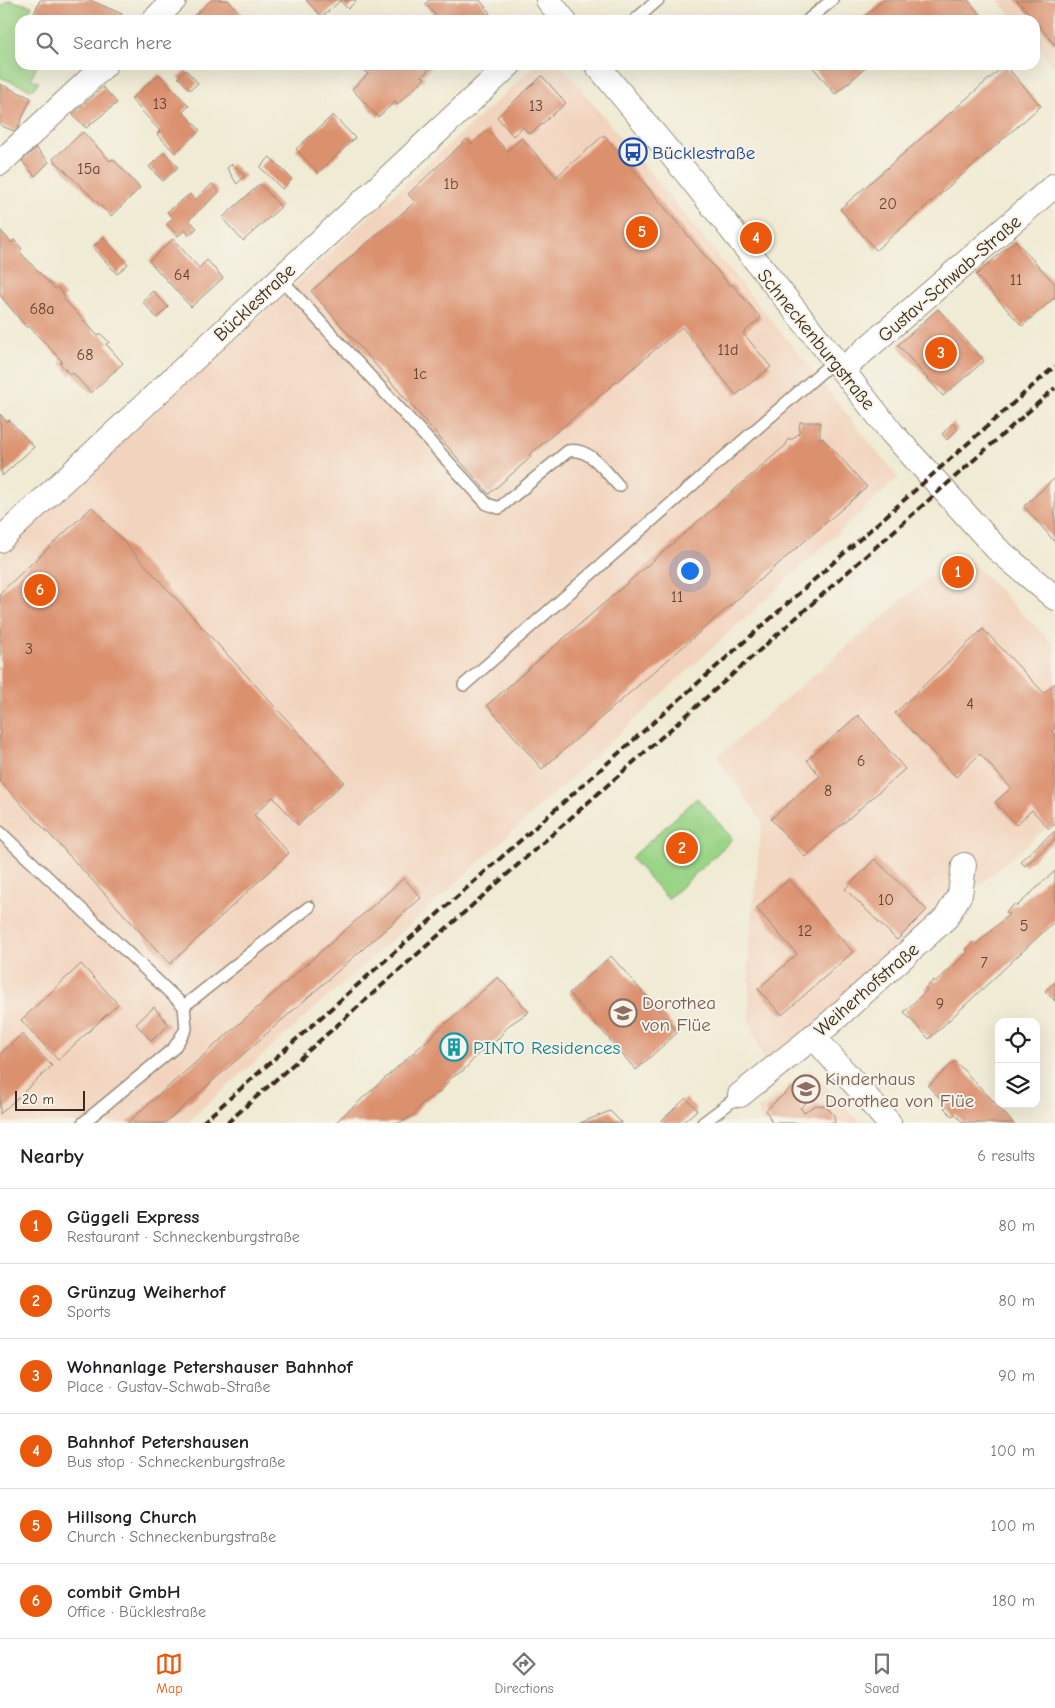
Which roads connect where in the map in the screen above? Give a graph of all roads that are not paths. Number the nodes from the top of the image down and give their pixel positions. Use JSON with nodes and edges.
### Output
{"nodes":[{"id":1,"x":174,"y":0,"type":"edge"},
{"id":2,"x":658,"y":0,"type":"edge"},
{"id":3,"x":832,"y":0,"type":"edge"},
{"id":4,"x":159,"y":15,"type":"edge"},
{"id":5,"x":641,"y":15,"type":"edge"},
{"id":6,"x":814,"y":15,"type":"edge"},
{"id":7,"x":101,"y":70,"type":"edge"},
{"id":8,"x":504,"y":70,"type":"edge"},
{"id":9,"x":601,"y":70,"type":"edge"},
{"id":10,"x":0,"y":164,"type":"edge"},
{"id":11,"x":1055,"y":185,"type":"edge"},
{"id":12,"x":280,"y":278,"type":"junction"},
{"id":13,"x":838,"y":365,"type":"junction"},
{"id":14,"x":620,"y":486,"type":"dead end"},
{"id":15,"x":0,"y":540,"type":"edge"},
{"id":16,"x":1055,"y":598,"type":"edge"},
{"id":17,"x":464,"y":685,"type":"dead end"},
{"id":18,"x":0,"y":832,"type":"edge"},
{"id":19,"x":964,"y":865,"type":"dead end"},
{"id":20,"x":309,"y":906,"type":"dead end"},
{"id":21,"x":184,"y":1006,"type":"junction"},
{"id":22,"x":813,"y":1036,"type":"junction"},
{"id":23,"x":740,"y":1095,"type":"joint"},
{"id":24,"x":83,"y":1123,"type":"edge"},
{"id":25,"x":703,"y":1123,"type":"edge"},
{"id":26,"x":889,"y":1123,"type":"edge"}],
"edges":[{"from":1,"to":4,"type":"street"},
{"from":2,"to":5,"type":"lane"},
{"from":3,"to":6,"type":"lane"},
{"from":7,"to":10,"type":"street"},
{"from":8,"to":12,"type":"street","name":"Bücklestraße"},
{"from":9,"to":13,"type":"street","name":"Schneckenburgstraße"},
{"from":11,"to":13,"type":"street","name":"Gustav-Schwab-Straße"},
{"from":12,"to":14,"type":"lane"},
{"from":12,"to":15,"type":"street","name":"Bücklestraße"},
{"from":13,"to":16,"type":"street","name":"Schneckenburgstraße"},
{"from":13,"to":17,"type":"lane"},
{"from":18,"to":21,"type":"lane"},
{"from":19,"to":22,"type":"street","name":"Weiherhofstraße"},
{"from":20,"to":21,"type":"lane"},
{"from":21,"to":24,"type":"lane"},
{"from":22,"to":23,"type":"street","name":"Weiherhofstraße"},
{"from":22,"to":26,"type":"street"},
{"from":23,"to":25,"type":"lane"}]}
